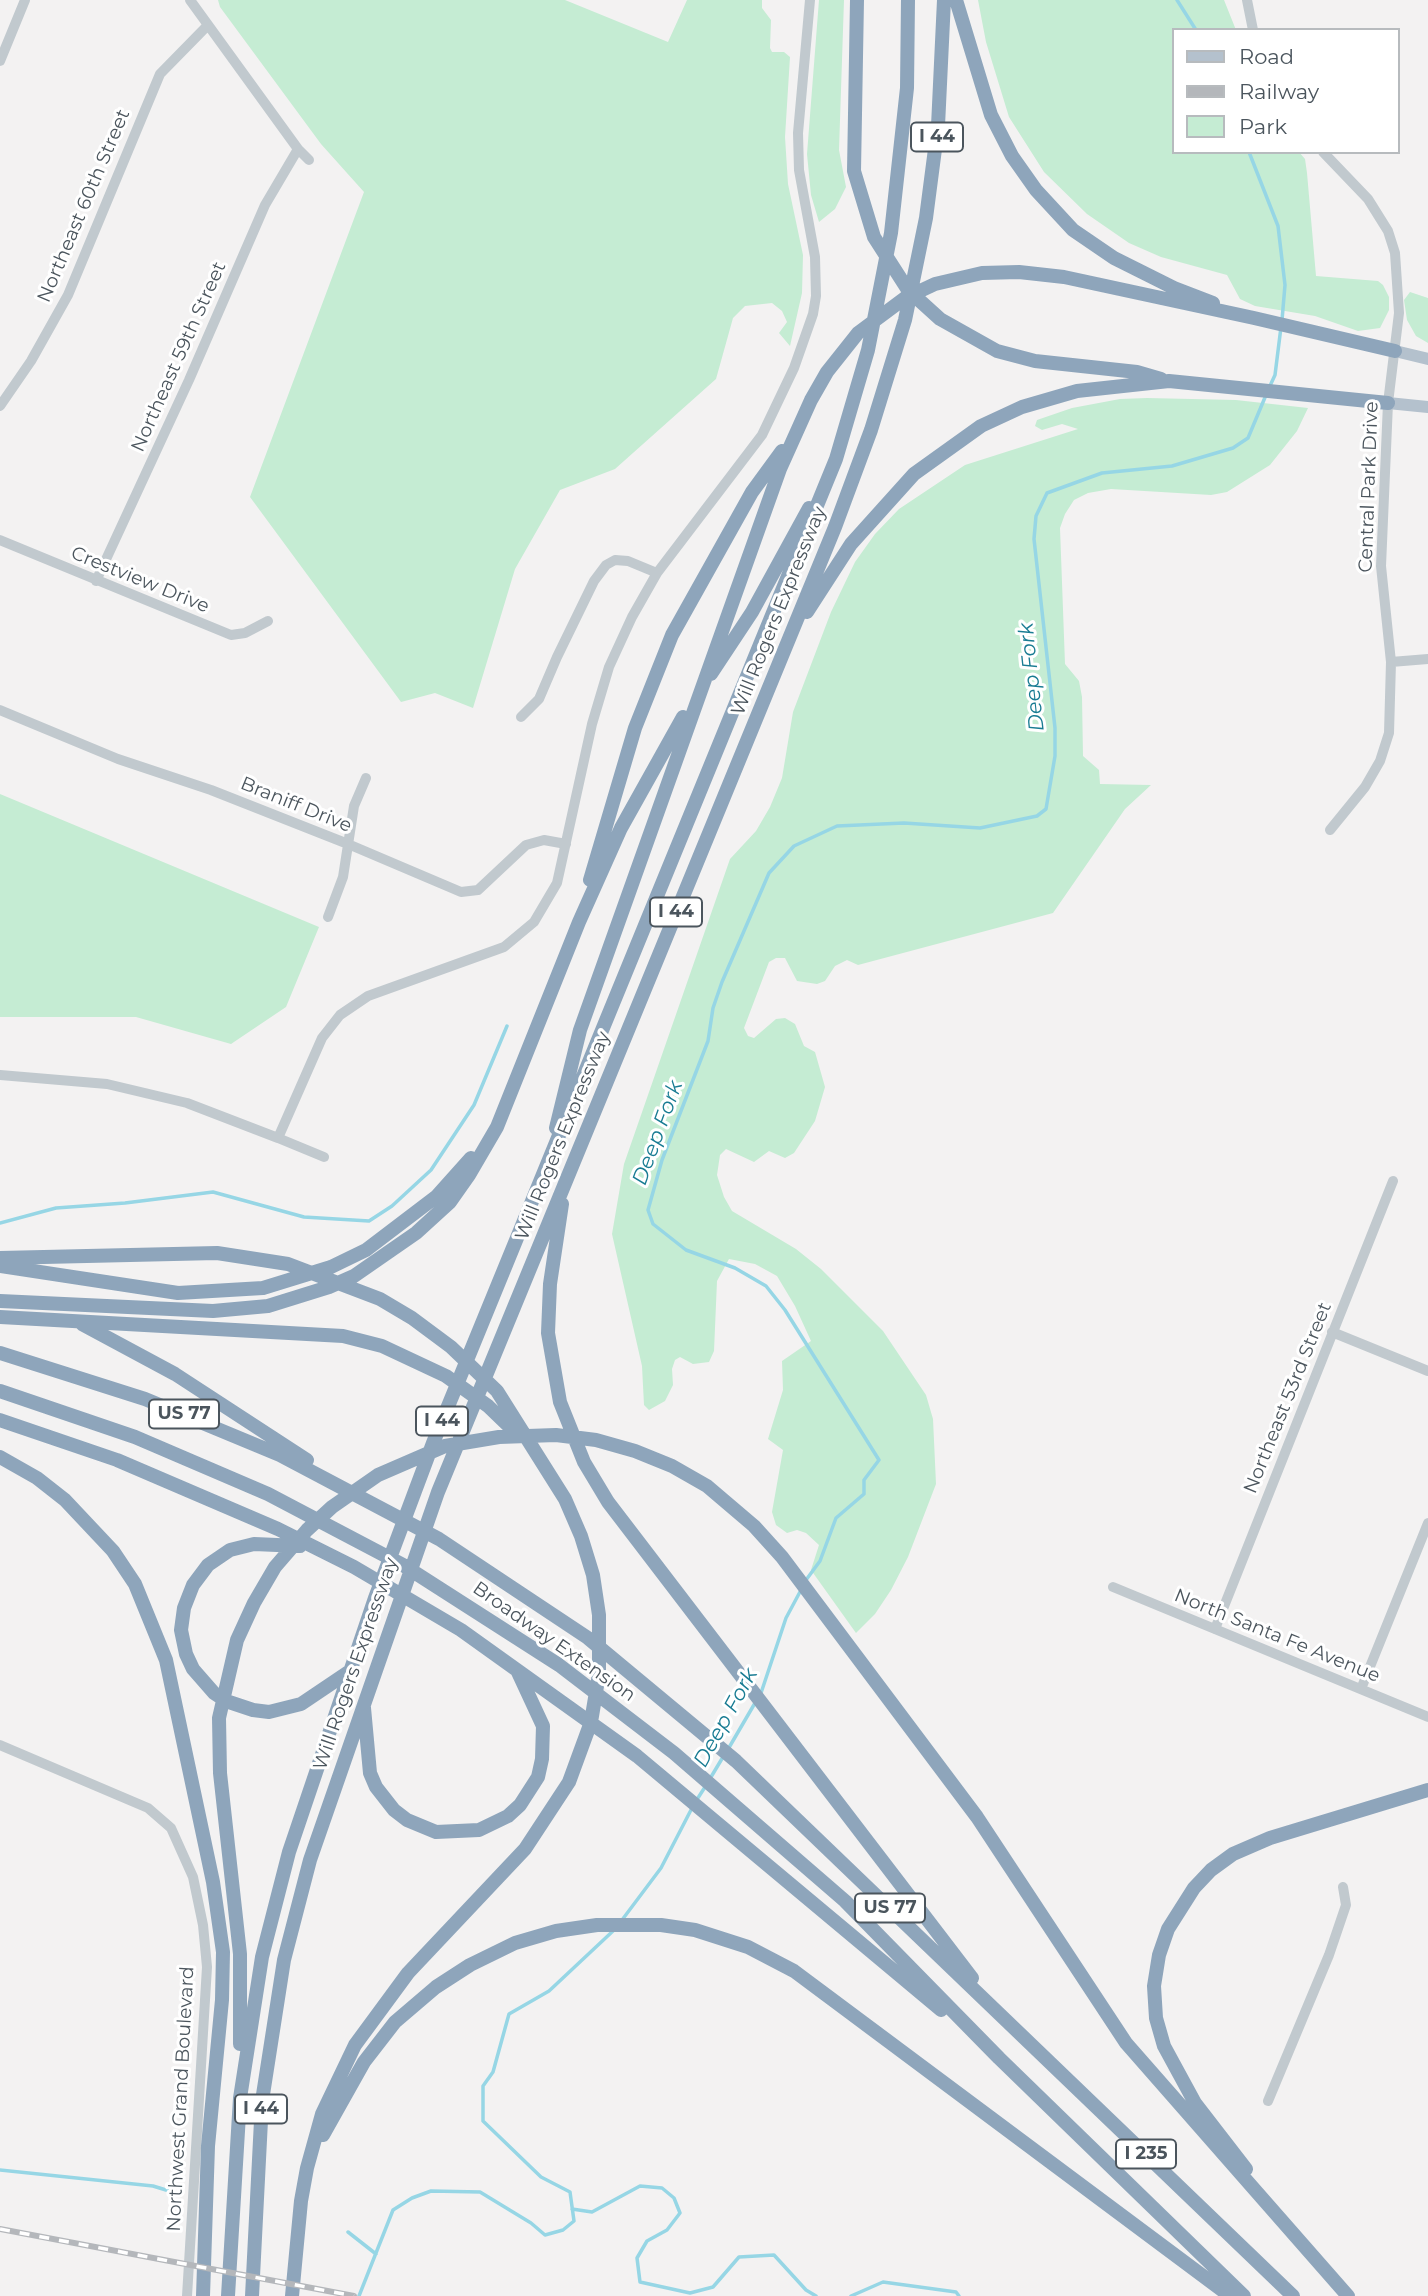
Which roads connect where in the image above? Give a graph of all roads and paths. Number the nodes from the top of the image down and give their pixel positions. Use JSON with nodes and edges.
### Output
{"nodes":[{"id":1,"x":25,"y":0,"type":"edge"},
{"id":2,"x":190,"y":0,"type":"edge"},
{"id":3,"x":810,"y":0,"type":"edge"},
{"id":4,"x":857,"y":0,"type":"edge"},
{"id":5,"x":908,"y":0,"type":"edge"},
{"id":6,"x":944,"y":0,"type":"edge"},
{"id":7,"x":956,"y":0,"type":"edge"},
{"id":8,"x":1247,"y":0,"type":"edge"},
{"id":9,"x":208,"y":25,"type":"junction"},
{"id":10,"x":1253,"y":28,"type":"edge"},
{"id":11,"x":0,"y":61,"type":"edge"},
{"id":12,"x":298,"y":149,"type":"junction"},
{"id":13,"x":1325,"y":154,"type":"edge"},
{"id":14,"x":309,"y":160,"type":"dead end"},
{"id":15,"x":1254,"y":318,"type":"junction"},
{"id":16,"x":1395,"y":351,"type":"junction"},
{"id":17,"x":1428,"y":359,"type":"edge"},
{"id":18,"x":1169,"y":381,"type":"junction"},
{"id":19,"x":1388,"y":403,"type":"junction"},
{"id":20,"x":0,"y":406,"type":"edge"},
{"id":21,"x":1428,"y":407,"type":"edge"},
{"id":22,"x":794,"y":434,"type":"junction"},
{"id":23,"x":836,"y":459,"type":"junction"},
{"id":24,"x":0,"y":540,"type":"edge"},
{"id":25,"x":657,"y":573,"type":"junction"},
{"id":26,"x":96,"y":581,"type":"junction"},
{"id":27,"x":268,"y":621,"type":"dead end"},
{"id":28,"x":786,"y":646,"type":"junction"},
{"id":29,"x":1428,"y":659,"type":"edge"},
{"id":30,"x":1391,"y":662,"type":"junction"},
{"id":31,"x":0,"y":710,"type":"edge"},
{"id":32,"x":521,"y":717,"type":"dead end"},
{"id":33,"x":366,"y":778,"type":"dead end"},
{"id":34,"x":1330,"y":830,"type":"dead end"},
{"id":35,"x":348,"y":844,"type":"junction"},
{"id":36,"x":566,"y":845,"type":"junction"},
{"id":37,"x":328,"y":917,"type":"dead end"},
{"id":38,"x":579,"y":922,"type":"junction"},
{"id":39,"x":0,"y":1074,"type":"edge"},
{"id":40,"x":497,"y":1127,"type":"junction"},
{"id":41,"x":278,"y":1138,"type":"junction"},
{"id":42,"x":324,"y":1157,"type":"dead end"},
{"id":43,"x":544,"y":1175,"type":"junction"},
{"id":44,"x":567,"y":1179,"type":"junction"},
{"id":45,"x":1393,"y":1181,"type":"dead end"},
{"id":46,"x":0,"y":1258,"type":"edge"},
{"id":47,"x":0,"y":1266,"type":"edge"},
{"id":48,"x":0,"y":1290,"type":"edge"},
{"id":49,"x":0,"y":1301,"type":"edge"},
{"id":50,"x":0,"y":1317,"type":"edge"},
{"id":51,"x":1332,"y":1332,"type":"junction"},
{"id":52,"x":0,"y":1353,"type":"edge"},
{"id":53,"x":1428,"y":1371,"type":"edge"},
{"id":54,"x":0,"y":1391,"type":"edge"},
{"id":55,"x":0,"y":1420,"type":"edge"},
{"id":56,"x":0,"y":1457,"type":"edge"},
{"id":57,"x":543,"y":1466,"type":"junction"},
{"id":58,"x":361,"y":1495,"type":"junction"},
{"id":59,"x":1428,"y":1523,"type":"edge"},
{"id":60,"x":318,"y":1547,"type":"junction"},
{"id":61,"x":1113,"y":1587,"type":"dead end"},
{"id":62,"x":1215,"y":1629,"type":"junction"},
{"id":63,"x":515,"y":1666,"type":"junction"},
{"id":64,"x":350,"y":1671,"type":"junction"},
{"id":65,"x":1361,"y":1689,"type":"junction"},
{"id":66,"x":364,"y":1700,"type":"junction"},
{"id":67,"x":1428,"y":1717,"type":"edge"},
{"id":68,"x":0,"y":1745,"type":"edge"},
{"id":69,"x":1428,"y":1790,"type":"edge"},
{"id":70,"x":1343,"y":1887,"type":"dead end"},
{"id":71,"x":998,"y":2012,"type":"junction"},
{"id":72,"x":999,"y":2058,"type":"junction"},
{"id":73,"x":240,"y":2098,"type":"junction"},
{"id":74,"x":1268,"y":2101,"type":"dead end"},
{"id":75,"x":307,"y":2168,"type":"junction"},
{"id":76,"x":1315,"y":2259,"type":"junction"},
{"id":77,"x":187,"y":2296,"type":"edge"},
{"id":78,"x":203,"y":2296,"type":"edge"},
{"id":79,"x":228,"y":2296,"type":"edge"},
{"id":80,"x":252,"y":2296,"type":"edge"},
{"id":81,"x":292,"y":2296,"type":"edge"},
{"id":82,"x":1230,"y":2296,"type":"edge"},
{"id":83,"x":1244,"y":2296,"type":"edge"},
{"id":84,"x":1293,"y":2296,"type":"edge"},
{"id":85,"x":1348,"y":2296,"type":"edge"}],
"edges":[{"from":1,"to":11,"type":"street"},
{"from":2,"to":9,"type":"street"},
{"from":3,"to":25,"type":"street"},
{"from":4,"to":18,"type":"highway"},
{"from":5,"to":23,"type":"highway","name":"Will Rogers Expressway","number":"I 44"},
{"from":6,"to":28,"type":"highway","name":"Will Rogers Expressway","number":"I 44"},
{"from":7,"to":15,"type":"highway"},
{"from":8,"to":10,"type":"street"},
{"from":9,"to":12,"type":"street"},
{"from":9,"to":20,"type":"street","name":"Northeast 60th Street"},
{"from":12,"to":14,"type":"street"},
{"from":12,"to":26,"type":"street","name":"Northeast 59th Street"},
{"from":13,"to":16,"type":"street","name":"Central Park Drive"},
{"from":15,"to":16,"type":"highway"},
{"from":15,"to":22,"type":"highway"},
{"from":16,"to":17,"type":"main road"},
{"from":16,"to":19,"type":"street","name":"Central Park Drive"},
{"from":18,"to":19,"type":"highway"},
{"from":18,"to":28,"type":"highway"},
{"from":19,"to":21,"type":"main road"},
{"from":19,"to":30,"type":"street","name":"Central Park Drive"},
{"from":22,"to":38,"type":"highway"},
{"from":22,"to":43,"type":"highway"},
{"from":23,"to":38,"type":"highway"},
{"from":23,"to":43,"type":"highway","name":"Will Rogers Expressway","number":"I 44"},
{"from":24,"to":26,"type":"street","name":"Crestview Drive"},
{"from":25,"to":32,"type":"street"},
{"from":25,"to":36,"type":"street"},
{"from":26,"to":27,"type":"street","name":"Crestview Drive"},
{"from":28,"to":44,"type":"highway","name":"Will Rogers Expressway","number":"I 44"},
{"from":29,"to":30,"type":"street"},
{"from":30,"to":34,"type":"street","name":"Central Park Drive"},
{"from":31,"to":35,"type":"street","name":"Braniff Drive"},
{"from":33,"to":35,"type":"street"},
{"from":35,"to":36,"type":"street","name":"Braniff Drive"},
{"from":35,"to":37,"type":"street"},
{"from":36,"to":41,"type":"street"},
{"from":38,"to":40,"type":"highway"},
{"from":39,"to":41,"type":"street"},
{"from":40,"to":47,"type":"highway"},
{"from":40,"to":49,"type":"highway"},
{"from":41,"to":42,"type":"street"},
{"from":43,"to":64,"type":"highway","name":"Will Rogers Expressway","number":"I 44"},
{"from":44,"to":66,"type":"highway","name":"Will Rogers Expressway","number":"I 44"},
{"from":44,"to":71,"type":"highway"},
{"from":45,"to":51,"type":"street","name":"Northeast 53rd Street"},
{"from":46,"to":57,"type":"highway"},
{"from":48,"to":58,"type":"highway"},
{"from":50,"to":57,"type":"highway"},
{"from":51,"to":53,"type":"street"},
{"from":51,"to":62,"type":"street","name":"Northeast 53rd Street"},
{"from":52,"to":58,"type":"highway","name":"Broadway Extension","number":"US 77"},
{"from":54,"to":72,"type":"highway","name":"Broadway Extension","number":"US 77"},
{"from":55,"to":60,"type":"highway"},
{"from":56,"to":78,"type":"highway"},
{"from":57,"to":75,"type":"highway"},
{"from":58,"to":71,"type":"highway","name":"Broadway Extension","number":"US 77"},
{"from":59,"to":65,"type":"street"},
{"from":60,"to":63,"type":"highway"},
{"from":60,"to":64,"type":"highway"},
{"from":61,"to":62,"type":"street","name":"North Santa Fe Avenue"},
{"from":62,"to":65,"type":"street","name":"North Santa Fe Avenue"},
{"from":63,"to":66,"type":"highway"},
{"from":63,"to":72,"type":"highway"},
{"from":64,"to":73,"type":"highway","name":"Will Rogers Expressway","number":"I 44"},
{"from":65,"to":67,"type":"street","name":"North Santa Fe Avenue"},
{"from":66,"to":80,"type":"highway","name":"Will Rogers Expressway","number":"I 44"},
{"from":68,"to":77,"type":"street","name":"Northwest Grand Boulevard"},
{"from":69,"to":76,"type":"highway"},
{"from":70,"to":74,"type":"street"},
{"from":71,"to":84,"type":"highway","number":"I 235"},
{"from":72,"to":83,"type":"highway","number":"I 235"},
{"from":73,"to":76,"type":"highway"},
{"from":73,"to":79,"type":"highway","name":"Will Rogers Expressway","number":"I 44"},
{"from":75,"to":81,"type":"highway"},
{"from":75,"to":82,"type":"highway"},
{"from":76,"to":85,"type":"highway"}]}
